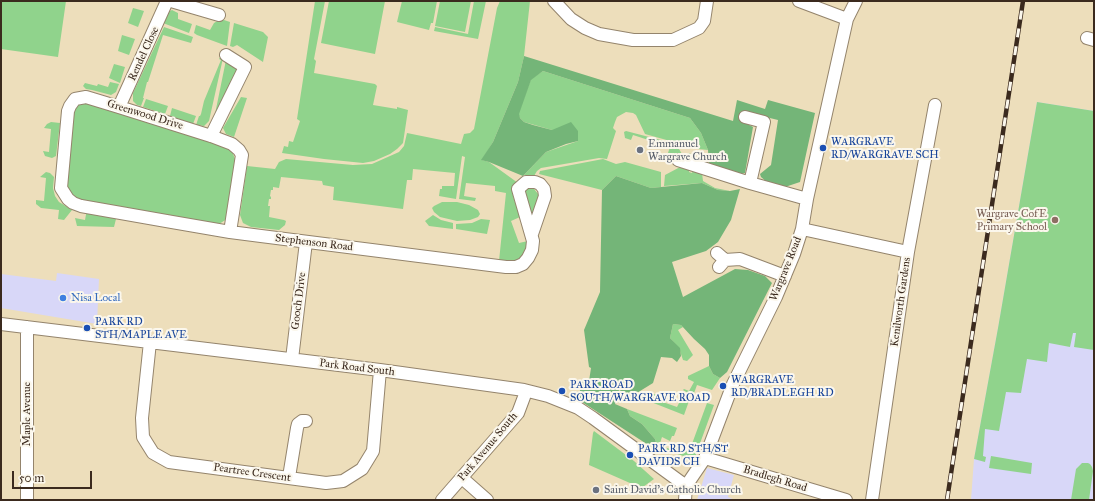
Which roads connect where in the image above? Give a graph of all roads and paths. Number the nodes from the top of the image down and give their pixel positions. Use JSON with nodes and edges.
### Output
{"nodes":[{"id":1,"x":168,"y":1,"type":"edge"},
{"id":2,"x":171,"y":1,"type":"edge"},
{"id":3,"x":554,"y":1,"type":"edge"},
{"id":4,"x":707,"y":1,"type":"edge"},
{"id":5,"x":799,"y":1,"type":"edge"},
{"id":6,"x":856,"y":1,"type":"edge"},
{"id":7,"x":219,"y":15,"type":"dead end"},
{"id":8,"x":847,"y":19,"type":"junction"},
{"id":9,"x":226,"y":55,"type":"dead end"},
{"id":10,"x":935,"y":105,"type":"dead end"},
{"id":11,"x":119,"y":107,"type":"junction"},
{"id":12,"x":745,"y":117,"type":"dead end"},
{"id":13,"x":211,"y":136,"type":"junction"},
{"id":14,"x":678,"y":160,"type":"dead end"},
{"id":15,"x":750,"y":183,"type":"junction"},
{"id":16,"x":807,"y":199,"type":"junction"},
{"id":17,"x":73,"y":203,"type":"joint"},
{"id":18,"x":802,"y":229,"type":"junction"},
{"id":19,"x":230,"y":232,"type":"junction"},
{"id":20,"x":532,"y":234,"type":"dead end"},
{"id":21,"x":306,"y":242,"type":"junction"},
{"id":22,"x":908,"y":252,"type":"junction"},
{"id":23,"x":721,"y":260,"type":"dead end"},
{"id":24,"x":785,"y":276,"type":"junction"},
{"id":25,"x":1,"y":324,"type":"edge"},
{"id":26,"x":27,"y":327,"type":"junction"},
{"id":27,"x":150,"y":342,"type":"junction"},
{"id":28,"x":292,"y":360,"type":"junction"},
{"id":29,"x":380,"y":370,"type":"junction"},
{"id":30,"x":524,"y":390,"type":"junction"},
{"id":31,"x":306,"y":421,"type":"dead end"},
{"id":32,"x":705,"y":458,"type":"junction"},
{"id":33,"x":289,"y":477,"type":"junction"},
{"id":34,"x":462,"y":478,"type":"junction"},
{"id":35,"x":686,"y":486,"type":"junction"},
{"id":36,"x":26,"y":500,"type":"edge"},
{"id":37,"x":442,"y":500,"type":"edge"},
{"id":38,"x":487,"y":500,"type":"edge"},
{"id":39,"x":685,"y":500,"type":"edge"},
{"id":40,"x":846,"y":500,"type":"edge"},
{"id":41,"x":872,"y":500,"type":"edge"}],
"edges":[{"from":1,"to":11,"type":"street","name":"Rendel Close"},
{"from":2,"to":7,"type":"street"},
{"from":3,"to":4,"type":"street"},
{"from":5,"to":8,"type":"street"},
{"from":6,"to":8,"type":"street","name":"Wargrave Road"},
{"from":8,"to":16,"type":"street","name":"Wargrave Road"},
{"from":9,"to":13,"type":"street"},
{"from":10,"to":22,"type":"street","name":"Kenilworth Gardens"},
{"from":11,"to":13,"type":"street","name":"Greenwood Drive"},
{"from":11,"to":17,"type":"street","name":"Greenwood Drive"},
{"from":12,"to":15,"type":"street"},
{"from":13,"to":19,"type":"street","name":"Greenwood Drive"},
{"from":14,"to":15,"type":"street"},
{"from":15,"to":16,"type":"street"},
{"from":16,"to":18,"type":"street","name":"Wargrave Road"},
{"from":17,"to":19,"type":"street","name":"Stephenson Road"},
{"from":18,"to":22,"type":"street"},
{"from":18,"to":24,"type":"street","name":"Wargrave Road"},
{"from":19,"to":21,"type":"street","name":"Stephenson Road"},
{"from":20,"to":21,"type":"street","name":"Stephenson Road"},
{"from":21,"to":28,"type":"street","name":"Gooch Drive"},
{"from":22,"to":41,"type":"street","name":"Kenilworth Gardens"},
{"from":23,"to":24,"type":"street"},
{"from":24,"to":32,"type":"street","name":"Wargrave Road"},
{"from":25,"to":26,"type":"street","name":"Park Road South"},
{"from":26,"to":27,"type":"street","name":"Park Road South"},
{"from":26,"to":36,"type":"street","name":"Maple Avenue"},
{"from":27,"to":28,"type":"street","name":"Park Road South"},
{"from":27,"to":33,"type":"street","name":"Peartree Crescent"},
{"from":28,"to":29,"type":"street","name":"Park Road South"},
{"from":29,"to":30,"type":"street","name":"Park Road South"},
{"from":29,"to":33,"type":"street","name":"Peartree Crescent"},
{"from":30,"to":34,"type":"street","name":"Park Avenue South"},
{"from":30,"to":35,"type":"street","name":"Park Road South"},
{"from":31,"to":33,"type":"street"},
{"from":32,"to":35,"type":"street","name":"Wargrave Road"},
{"from":32,"to":40,"type":"street","name":"Bradlegh Road"},
{"from":34,"to":37,"type":"street","name":"Park Avenue South"},
{"from":34,"to":38,"type":"street"},
{"from":35,"to":39,"type":"street"}]}
